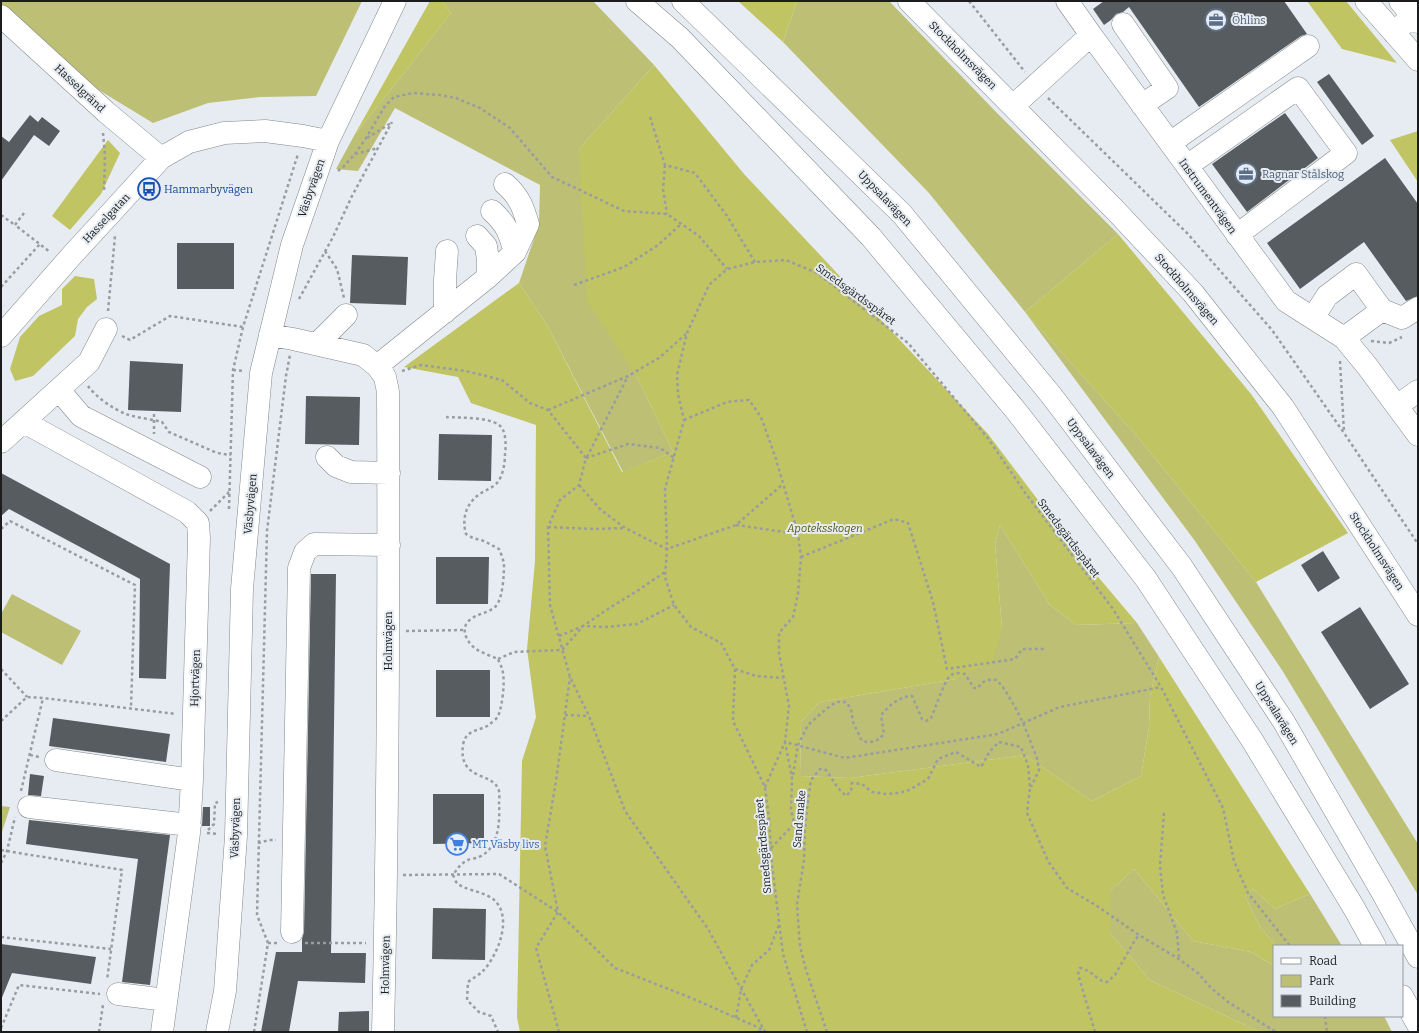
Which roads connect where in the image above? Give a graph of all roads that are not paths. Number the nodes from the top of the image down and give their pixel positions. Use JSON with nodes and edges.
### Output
{"nodes":[{"id":1,"x":395,"y":1,"type":"edge"},
{"id":2,"x":637,"y":1,"type":"edge"},
{"id":3,"x":683,"y":1,"type":"edge"},
{"id":4,"x":909,"y":1,"type":"edge"},
{"id":5,"x":1067,"y":1,"type":"edge"},
{"id":6,"x":1366,"y":1,"type":"edge"},
{"id":7,"x":1412,"y":12,"type":"edge"},
{"id":8,"x":1,"y":16,"type":"edge"},
{"id":9,"x":1123,"y":24,"type":"dead end"},
{"id":10,"x":1394,"y":33,"type":"junction"},
{"id":11,"x":1091,"y":35,"type":"junction"},
{"id":12,"x":1308,"y":46,"type":"dead end"},
{"id":13,"x":1418,"y":60,"type":"edge"},
{"id":14,"x":1142,"y":105,"type":"junction"},
{"id":15,"x":1013,"y":106,"type":"junction"},
{"id":16,"x":328,"y":141,"type":"junction"},
{"id":17,"x":1170,"y":143,"type":"junction"},
{"id":18,"x":160,"y":158,"type":"junction"},
{"id":19,"x":1192,"y":162,"type":"junction"},
{"id":20,"x":505,"y":184,"type":"dead end"},
{"id":21,"x":492,"y":211,"type":"dead end"},
{"id":22,"x":1243,"y":231,"type":"junction"},
{"id":23,"x":477,"y":236,"type":"dead end"},
{"id":24,"x":447,"y":251,"type":"dead end"},
{"id":25,"x":515,"y":252,"type":"junction"},
{"id":26,"x":488,"y":277,"type":"junction"},
{"id":27,"x":1418,"y":308,"type":"edge"},
{"id":28,"x":1382,"y":310,"type":"junction"},
{"id":29,"x":445,"y":312,"type":"junction"},
{"id":30,"x":346,"y":315,"type":"road end"},
{"id":31,"x":1313,"y":318,"type":"junction"},
{"id":32,"x":106,"y":329,"type":"road end"},
{"id":33,"x":270,"y":335,"type":"junction"},
{"id":34,"x":1,"y":336,"type":"edge"},
{"id":35,"x":1344,"y":338,"type":"junction"},
{"id":36,"x":317,"y":344,"type":"junction"},
{"id":37,"x":381,"y":371,"type":"junction"},
{"id":38,"x":59,"y":390,"type":"junction"},
{"id":39,"x":1418,"y":391,"type":"edge"},
{"id":40,"x":1397,"y":406,"type":"junction"},
{"id":41,"x":24,"y":422,"type":"junction"},
{"id":42,"x":1418,"y":435,"type":"edge"},
{"id":43,"x":1,"y":442,"type":"edge"},
{"id":44,"x":327,"y":457,"type":"dead end"},
{"id":45,"x":389,"y":473,"type":"junction"},
{"id":46,"x":200,"y":477,"type":"dead end"},
{"id":47,"x":388,"y":545,"type":"junction"},
{"id":48,"x":1418,"y":615,"type":"edge"},
{"id":49,"x":56,"y":760,"type":"dead end"},
{"id":50,"x":192,"y":780,"type":"junction"},
{"id":51,"x":22,"y":806,"type":"road end"},
{"id":52,"x":198,"y":829,"type":"junction"},
{"id":53,"x":292,"y":939,"type":"road end"},
{"id":54,"x":1374,"y":945,"type":"edge"},
{"id":55,"x":1418,"y":957,"type":"edge"},
{"id":56,"x":109,"y":992,"type":"road end"},
{"id":57,"x":1403,"y":998,"type":"edge"},
{"id":58,"x":166,"y":1000,"type":"junction"},
{"id":59,"x":1418,"y":1025,"type":"edge"},
{"id":60,"x":162,"y":1032,"type":"edge"},
{"id":61,"x":217,"y":1032,"type":"edge"},
{"id":62,"x":383,"y":1032,"type":"edge"}],
"edges":[{"from":1,"to":16,"type":"main road","name":"Väsbyvägen"},
{"from":2,"to":54,"type":"main road"},
{"from":3,"to":55,"type":"main road","name":"Uppsalavägen"},
{"from":4,"to":15,"type":"main road","name":"Stockholmsvägen"},
{"from":5,"to":11,"type":"main road","name":"Instrumentvägen"},
{"from":6,"to":10,"type":"main road"},
{"from":7,"to":10,"type":"main road"},
{"from":8,"to":18,"type":"main road","name":"Hasselgränd"},
{"from":9,"to":14,"type":"main road"},
{"from":10,"to":13,"type":"main road"},
{"from":11,"to":14,"type":"main road","name":"Instrumentvägen"},
{"from":11,"to":15,"type":"main road"},
{"from":12,"to":17,"type":"main road"},
{"from":14,"to":17,"type":"main road","name":"Instrumentvägen"},
{"from":15,"to":48,"type":"main road","name":"Stockholmsvägen"},
{"from":16,"to":18,"type":"main road","name":"Hasselgatan"},
{"from":16,"to":33,"type":"main road","name":"Väsbyvägen"},
{"from":17,"to":19,"type":"main road","name":"Instrumentvägen"},
{"from":18,"to":34,"type":"main road","name":"Hasselgatan"},
{"from":19,"to":22,"type":"main road","name":"Instrumentvägen"},
{"from":19,"to":22,"type":"main road"},
{"from":20,"to":25,"type":"main road"},
{"from":21,"to":25,"type":"main road"},
{"from":22,"to":31,"type":"main road","name":"Instrumentvägen"},
{"from":23,"to":26,"type":"main road"},
{"from":24,"to":29,"type":"main road"},
{"from":25,"to":26,"type":"main road"},
{"from":26,"to":29,"type":"main road"},
{"from":27,"to":28,"type":"main road"},
{"from":28,"to":31,"type":"main road"},
{"from":28,"to":35,"type":"main road"},
{"from":29,"to":37,"type":"main road"},
{"from":30,"to":36,"type":"main road"},
{"from":31,"to":35,"type":"main road","name":"Instrumentvägen"},
{"from":32,"to":38,"type":"main road"},
{"from":33,"to":36,"type":"main road"},
{"from":33,"to":61,"type":"main road","name":"Väsbyvägen"},
{"from":35,"to":40,"type":"main road","name":"Instrumentvägen"},
{"from":36,"to":37,"type":"main road"},
{"from":37,"to":45,"type":"main road","name":"Holmvägen"},
{"from":38,"to":41,"type":"main road"},
{"from":38,"to":46,"type":"main road"},
{"from":39,"to":40,"type":"main road"},
{"from":40,"to":42,"type":"main road","name":"Instrumentvägen"},
{"from":41,"to":43,"type":"main road"},
{"from":41,"to":50,"type":"main road","name":"Hjortvägen"},
{"from":44,"to":45,"type":"main road"},
{"from":45,"to":47,"type":"main road","name":"Holmvägen"},
{"from":47,"to":53,"type":"main road"},
{"from":47,"to":62,"type":"main road","name":"Holmvägen"},
{"from":49,"to":50,"type":"main road"},
{"from":50,"to":52,"type":"main road","name":"Hjortvägen"},
{"from":51,"to":52,"type":"main road"},
{"from":52,"to":58,"type":"main road","name":"Hjortvägen"},
{"from":56,"to":58,"type":"main road"},
{"from":57,"to":59,"type":"main road"},
{"from":58,"to":60,"type":"main road","name":"Hjortvägen"}]}
